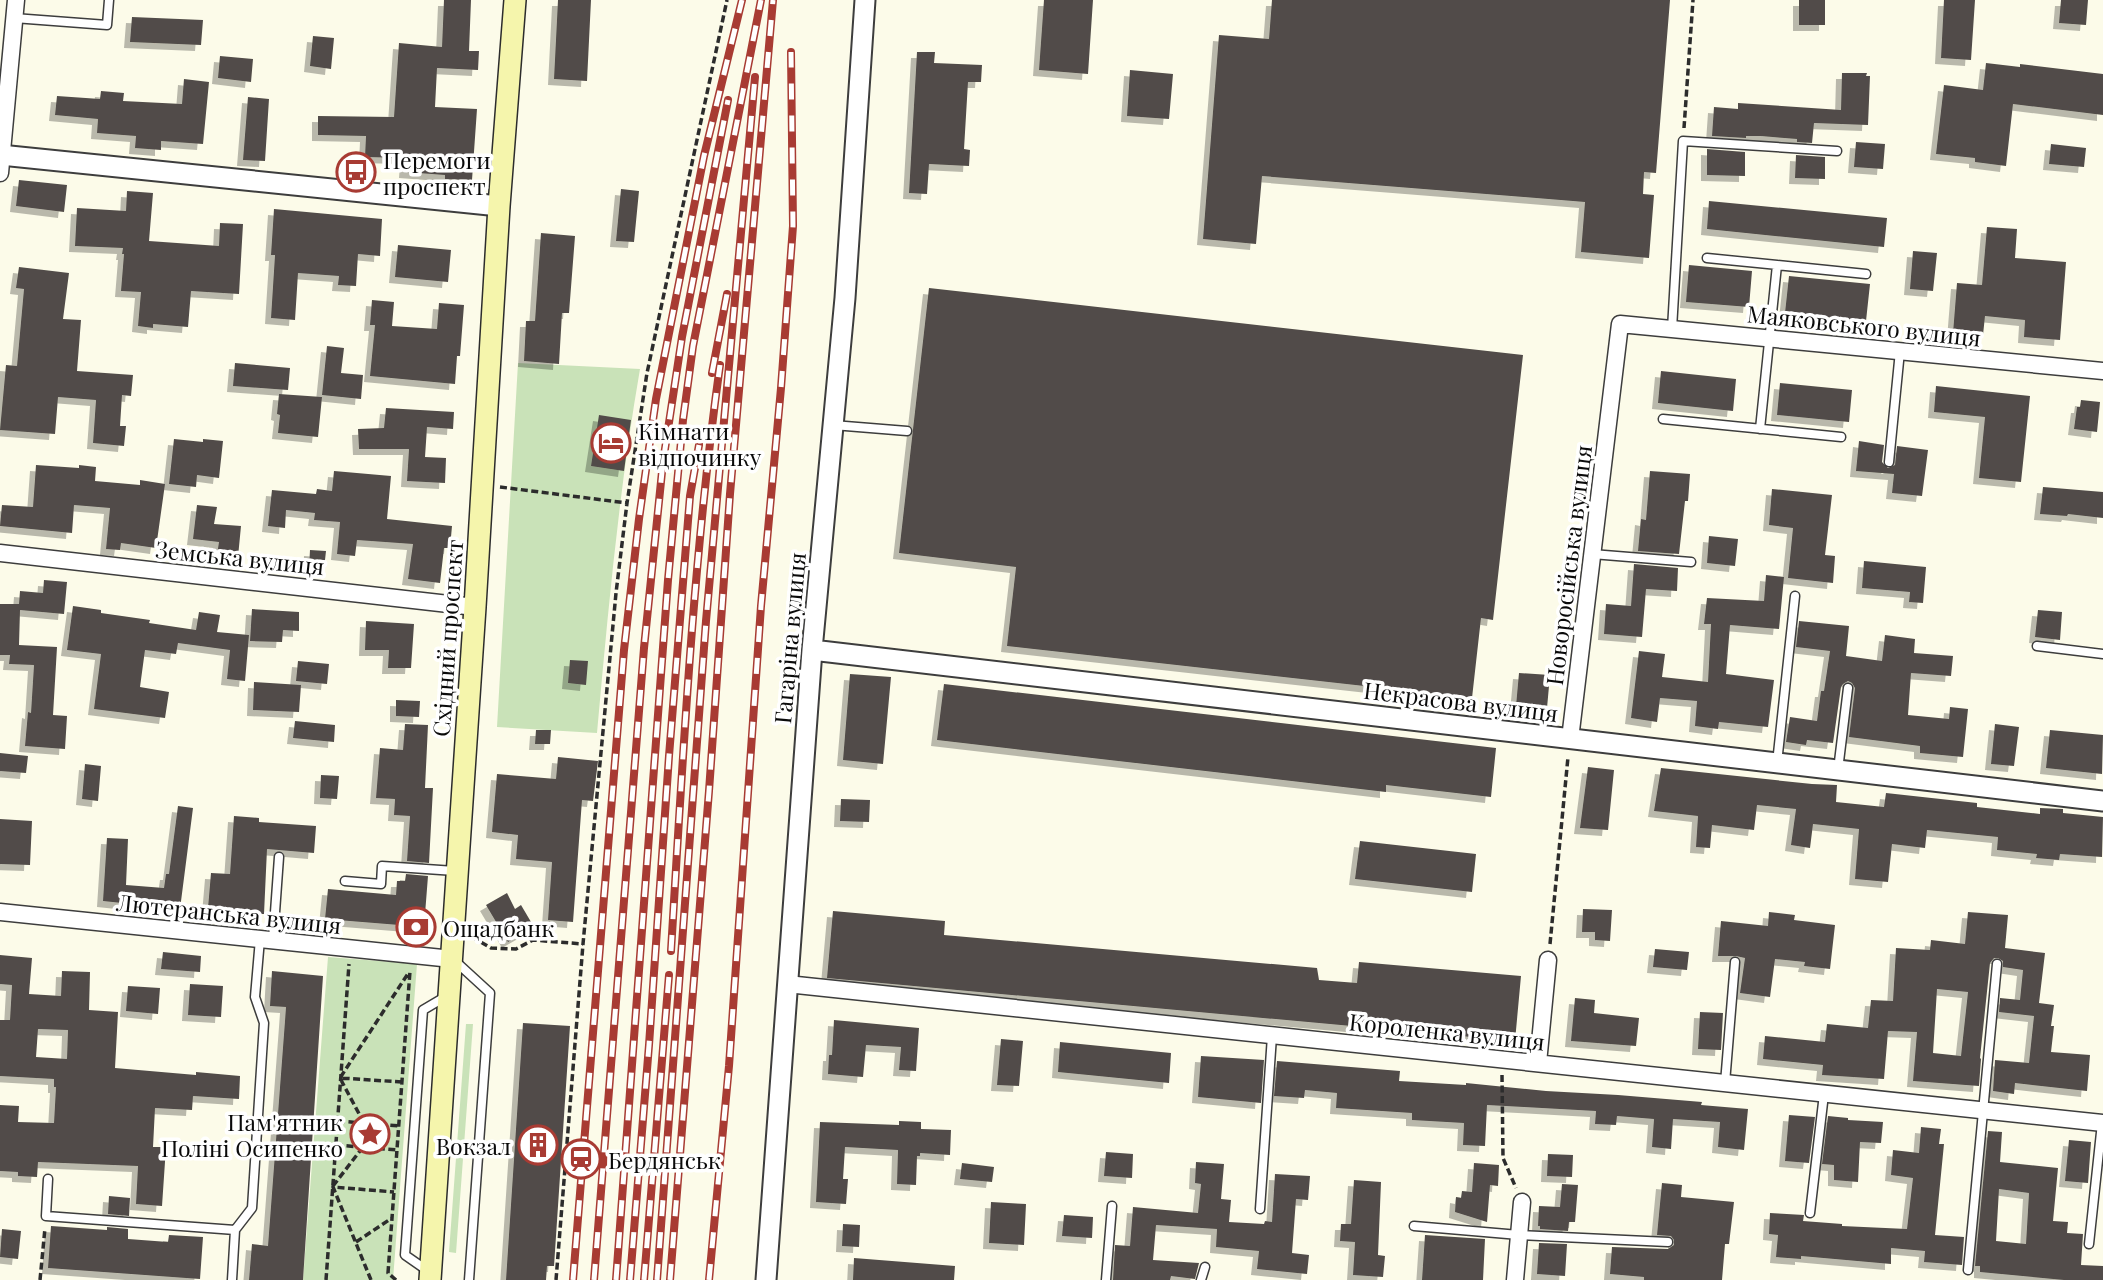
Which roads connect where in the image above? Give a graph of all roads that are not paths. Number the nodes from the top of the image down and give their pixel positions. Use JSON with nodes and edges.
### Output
{"nodes":[{"id":1,"x":16,"y":0,"type":"edge"},
{"id":2,"x":109,"y":0,"type":"edge"},
{"id":3,"x":515,"y":0,"type":"edge"},
{"id":4,"x":865,"y":0,"type":"edge"},
{"id":5,"x":14,"y":18,"type":"junction"},
{"id":6,"x":1837,"y":151,"type":"dead end"},
{"id":7,"x":1,"y":161,"type":"edge"},
{"id":8,"x":499,"y":206,"type":"junction"},
{"id":9,"x":1707,"y":258,"type":"dead end"},
{"id":10,"x":1777,"y":265,"type":"junction"},
{"id":11,"x":1866,"y":274,"type":"dead end"},
{"id":12,"x":1620,"y":324,"type":"joint"},
{"id":13,"x":1672,"y":328,"type":"junction"},
{"id":14,"x":1770,"y":338,"type":"junction"},
{"id":15,"x":1900,"y":351,"type":"junction"},
{"id":16,"x":2103,"y":371,"type":"edge"},
{"id":17,"x":1663,"y":419,"type":"dead end"},
{"id":18,"x":833,"y":425,"type":"junction"},
{"id":19,"x":1760,"y":429,"type":"junction"},
{"id":20,"x":907,"y":431,"type":"dead end"},
{"id":21,"x":1841,"y":437,"type":"dead end"},
{"id":22,"x":1889,"y":462,"type":"dead end"},
{"id":23,"x":0,"y":553,"type":"edge"},
{"id":24,"x":1592,"y":554,"type":"junction"},
{"id":25,"x":1691,"y":562,"type":"dead end"},
{"id":26,"x":1795,"y":596,"type":"dead end"},
{"id":27,"x":475,"y":607,"type":"junction"},
{"id":28,"x":2037,"y":646,"type":"dead end"},
{"id":29,"x":812,"y":650,"type":"junction"},
{"id":30,"x":2103,"y":654,"type":"edge"},
{"id":31,"x":1848,"y":688,"type":"dead end"},
{"id":32,"x":1570,"y":739,"type":"junction"},
{"id":33,"x":1777,"y":763,"type":"junction"},
{"id":34,"x":1838,"y":770,"type":"junction"},
{"id":35,"x":2103,"y":801,"type":"edge"},
{"id":36,"x":279,"y":857,"type":"dead end"},
{"id":37,"x":458,"y":872,"type":"junction"},
{"id":38,"x":345,"y":881,"type":"dead end"},
{"id":39,"x":0,"y":912,"type":"edge"},
{"id":40,"x":266,"y":939,"type":"junction"},
{"id":41,"x":452,"y":959,"type":"junction"},
{"id":42,"x":1548,"y":960,"type":"road end"},
{"id":43,"x":1735,"y":962,"type":"dead end"},
{"id":44,"x":1997,"y":964,"type":"dead end"},
{"id":45,"x":787,"y":985,"type":"junction"},
{"id":46,"x":1272,"y":1036,"type":"junction"},
{"id":47,"x":1538,"y":1063,"type":"junction"},
{"id":48,"x":1725,"y":1083,"type":"junction"},
{"id":49,"x":1824,"y":1094,"type":"junction"},
{"id":50,"x":1983,"y":1110,"type":"junction"},
{"id":51,"x":2102,"y":1123,"type":"edge"},
{"id":52,"x":48,"y":1179,"type":"dead end"},
{"id":53,"x":1522,"y":1202,"type":"road end"},
{"id":54,"x":1112,"y":1206,"type":"dead end"},
{"id":55,"x":1260,"y":1209,"type":"dead end"},
{"id":56,"x":1810,"y":1213,"type":"dead end"},
{"id":57,"x":1414,"y":1226,"type":"dead end"},
{"id":58,"x":235,"y":1230,"type":"junction"},
{"id":59,"x":1519,"y":1234,"type":"junction"},
{"id":60,"x":1668,"y":1242,"type":"dead end"},
{"id":61,"x":2089,"y":1244,"type":"dead end"},
{"id":62,"x":1205,"y":1267,"type":"dead end"},
{"id":63,"x":1968,"y":1270,"type":"dead end"},
{"id":64,"x":430,"y":1277,"type":"edge"},
{"id":65,"x":232,"y":1280,"type":"edge"},
{"id":66,"x":470,"y":1280,"type":"edge"},
{"id":67,"x":766,"y":1280,"type":"edge"},
{"id":68,"x":1106,"y":1280,"type":"edge"},
{"id":69,"x":1201,"y":1280,"type":"edge"},
{"id":70,"x":1515,"y":1280,"type":"edge"}],
"edges":[{"from":1,"to":5,"type":"street"},
{"from":2,"to":5,"type":"lane"},
{"from":3,"to":8,"type":"main road","name":"Східний проспект"},
{"from":4,"to":18,"type":"street","name":"Гагаріна вулиця"},
{"from":5,"to":7,"type":"street"},
{"from":6,"to":13,"type":"lane"},
{"from":7,"to":8,"type":"street"},
{"from":8,"to":27,"type":"main road","name":"Східний проспект"},
{"from":9,"to":10,"type":"lane"},
{"from":10,"to":11,"type":"lane"},
{"from":10,"to":14,"type":"lane"},
{"from":12,"to":13,"type":"street","name":"Маяковського вулиця"},
{"from":12,"to":24,"type":"street","name":"Новоросійська вулиця"},
{"from":13,"to":14,"type":"street","name":"Маяковського вулиця"},
{"from":14,"to":15,"type":"street","name":"Маяковського вулиця"},
{"from":14,"to":19,"type":"lane"},
{"from":15,"to":16,"type":"street","name":"Маяковського вулиця"},
{"from":15,"to":22,"type":"lane"},
{"from":17,"to":19,"type":"lane"},
{"from":18,"to":20,"type":"lane"},
{"from":18,"to":29,"type":"street","name":"Гагаріна вулиця"},
{"from":19,"to":21,"type":"lane"},
{"from":23,"to":27,"type":"street","name":"Земська вулиця"},
{"from":24,"to":25,"type":"lane"},
{"from":24,"to":32,"type":"street","name":"Новоросійська вулиця"},
{"from":26,"to":33,"type":"lane"},
{"from":27,"to":37,"type":"main road","name":"Східний проспект"},
{"from":28,"to":30,"type":"lane"},
{"from":29,"to":32,"type":"street","name":"Некрасова вулиця"},
{"from":29,"to":45,"type":"street","name":"Гагаріна вулиця"},
{"from":31,"to":34,"type":"lane"},
{"from":32,"to":33,"type":"street","name":"Некрасова вулиця"},
{"from":33,"to":34,"type":"street","name":"Некрасова вулиця"},
{"from":34,"to":35,"type":"street","name":"Некрасова вулиця"},
{"from":36,"to":40,"type":"lane"},
{"from":37,"to":38,"type":"lane"},
{"from":37,"to":41,"type":"main road","name":"Східний проспект"},
{"from":39,"to":40,"type":"street","name":"Лютеранська вулиця"},
{"from":40,"to":41,"type":"street","name":"Лютеранська вулиця"},
{"from":40,"to":58,"type":"lane"},
{"from":41,"to":64,"type":"main road","name":"Східний проспект"},
{"from":41,"to":66,"type":"lane"},
{"from":42,"to":47,"type":"street"},
{"from":43,"to":48,"type":"lane"},
{"from":44,"to":50,"type":"lane"},
{"from":45,"to":46,"type":"street","name":"Короленка вулиця"},
{"from":45,"to":67,"type":"street","name":"Гагаріна вулиця"},
{"from":46,"to":47,"type":"street","name":"Короленка вулиця"},
{"from":46,"to":55,"type":"lane"},
{"from":47,"to":48,"type":"street","name":"Короленка вулиця"},
{"from":48,"to":49,"type":"street","name":"Короленка вулиця"},
{"from":49,"to":50,"type":"street","name":"Короленка вулиця"},
{"from":49,"to":56,"type":"lane"},
{"from":50,"to":51,"type":"street","name":"Короленка вулиця"},
{"from":50,"to":63,"type":"lane"},
{"from":51,"to":61,"type":"lane"},
{"from":52,"to":58,"type":"lane"},
{"from":53,"to":59,"type":"street"},
{"from":54,"to":68,"type":"lane"},
{"from":57,"to":59,"type":"lane"},
{"from":58,"to":65,"type":"lane"},
{"from":59,"to":60,"type":"lane"},
{"from":59,"to":70,"type":"street"},
{"from":62,"to":69,"type":"lane"}]}
